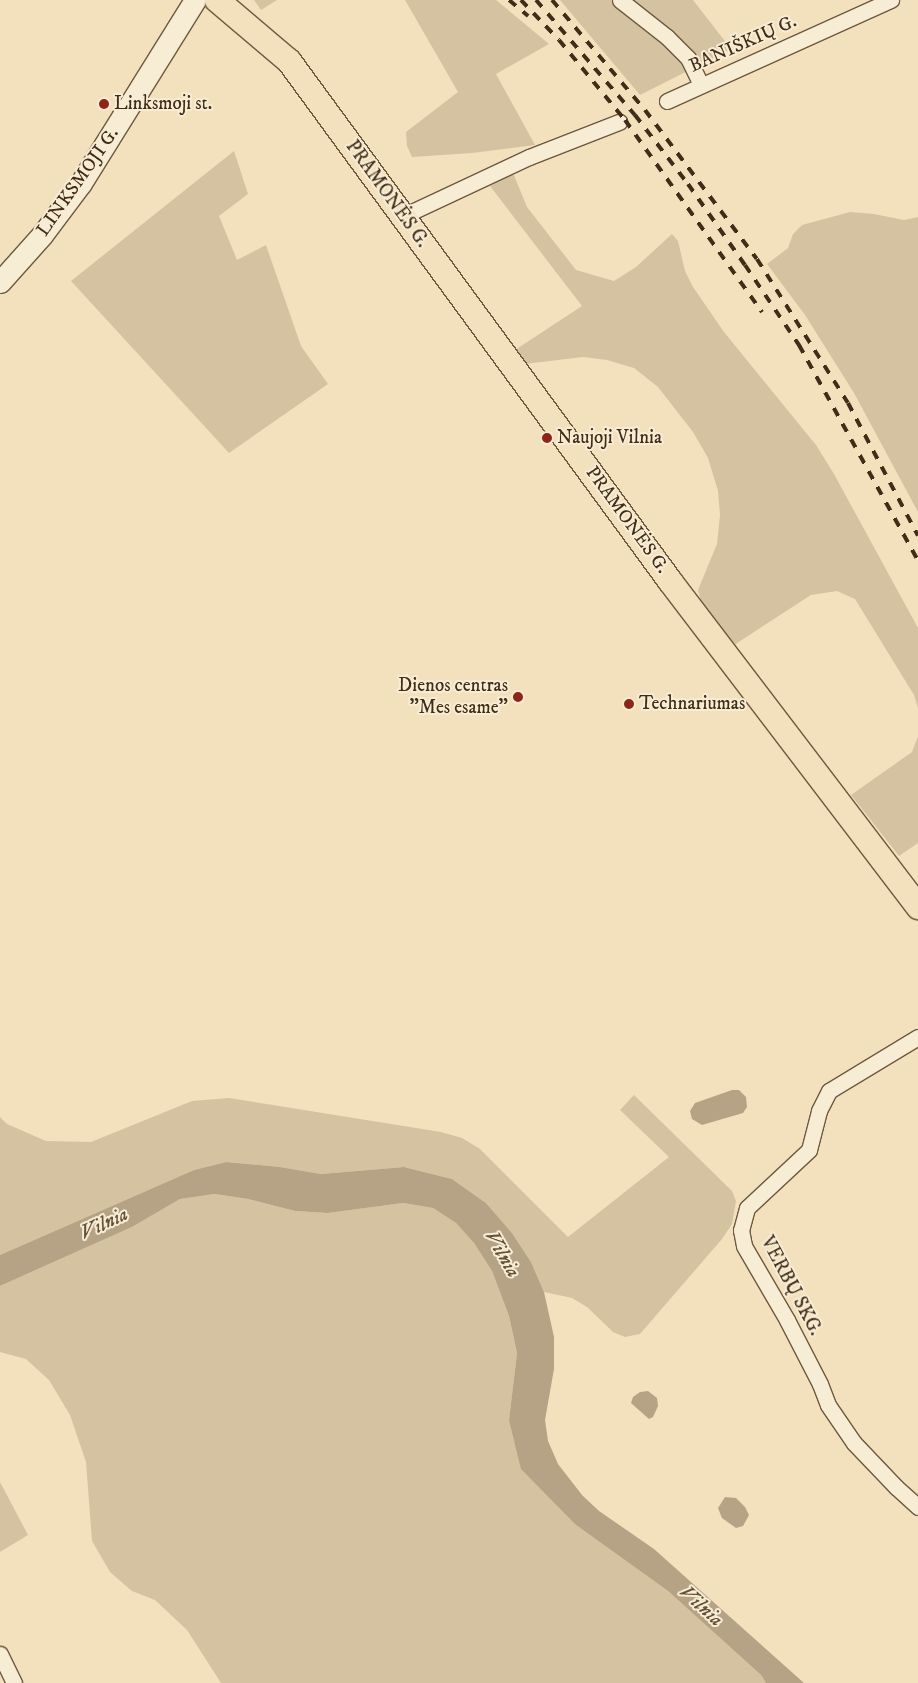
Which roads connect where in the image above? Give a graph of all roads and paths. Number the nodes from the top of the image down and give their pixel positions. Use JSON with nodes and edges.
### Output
{"nodes":[{"id":1,"x":195,"y":0,"type":"edge"},
{"id":2,"x":217,"y":0,"type":"edge"},
{"id":3,"x":620,"y":0,"type":"edge"},
{"id":4,"x":891,"y":0,"type":"edge"},
{"id":5,"x":701,"y":85,"type":"junction"},
{"id":6,"x":667,"y":101,"type":"dead end"},
{"id":7,"x":619,"y":122,"type":"dead end"},
{"id":8,"x":403,"y":216,"type":"junction"},
{"id":9,"x":0,"y":282,"type":"edge"},
{"id":10,"x":918,"y":907,"type":"edge"},
{"id":11,"x":918,"y":1037,"type":"edge"},
{"id":12,"x":918,"y":1507,"type":"edge"},
{"id":13,"x":0,"y":1654,"type":"edge"},
{"id":14,"x":14,"y":1683,"type":"edge"}],
"edges":[{"from":1,"to":9,"type":"main road","name":"LINKSMOJI G."},
{"from":2,"to":8,"type":"main road","name":"PRAMONĖS G."},
{"from":3,"to":5,"type":"street"},
{"from":4,"to":5,"type":"street","name":"BANIŠKIŲ G."},
{"from":5,"to":6,"type":"street","name":"BANIŠKIŲ G."},
{"from":7,"to":8,"type":"street"},
{"from":8,"to":10,"type":"main road","name":"PRAMONĖS G."},
{"from":11,"to":12,"type":"street","name":"VERBŲ SKG."},
{"from":13,"to":14,"type":"street"}]}
